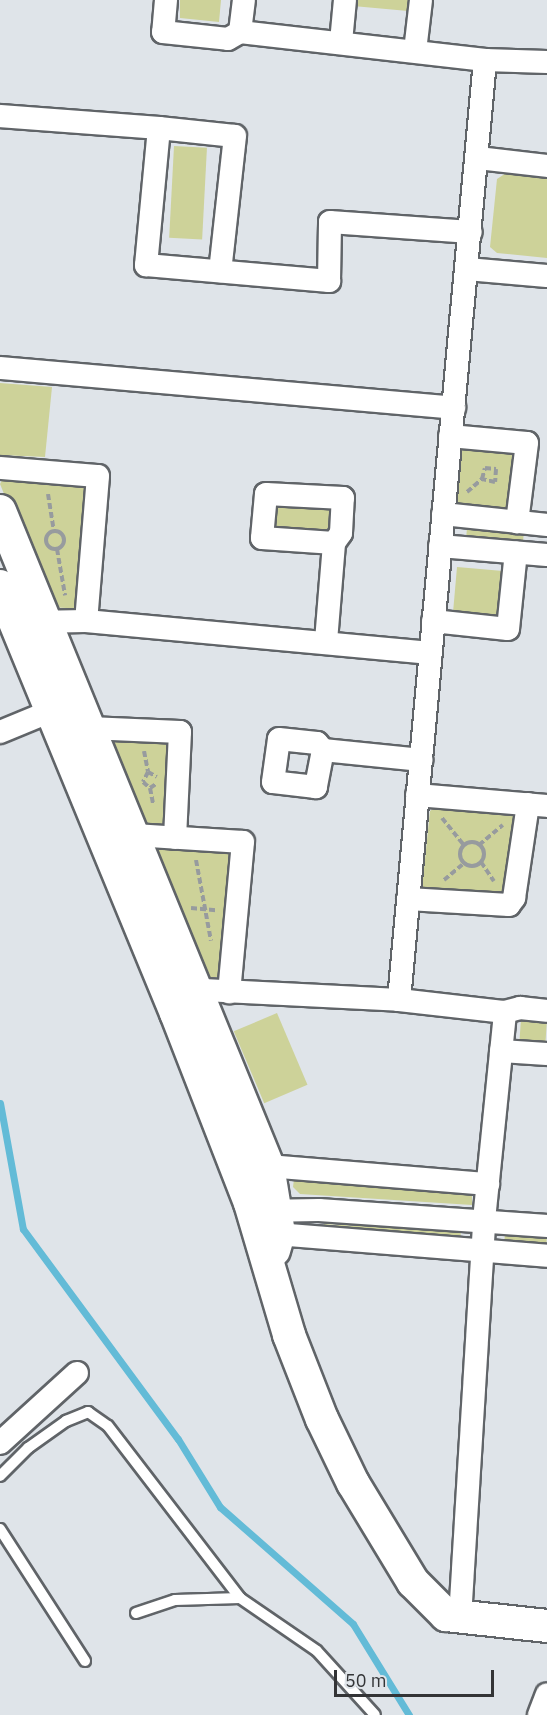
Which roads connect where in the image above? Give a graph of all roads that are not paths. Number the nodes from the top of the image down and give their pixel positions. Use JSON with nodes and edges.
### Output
{"nodes":[{"id":1,"x":166,"y":0,"type":"edge"},
{"id":2,"x":244,"y":0,"type":"edge"},
{"id":3,"x":345,"y":0,"type":"edge"},
{"id":4,"x":421,"y":0,"type":"edge"},
{"id":5,"x":240,"y":32,"type":"junction"},
{"id":6,"x":341,"y":42,"type":"junction"},
{"id":7,"x":415,"y":51,"type":"junction"},
{"id":8,"x":484,"y":60,"type":"junction"},
{"id":9,"x":547,"y":62,"type":"edge"},
{"id":10,"x":0,"y":116,"type":"edge"},
{"id":11,"x":159,"y":128,"type":"junction"},
{"id":12,"x":478,"y":158,"type":"junction"},
{"id":13,"x":547,"y":166,"type":"edge"},
{"id":14,"x":471,"y":232,"type":"junction"},
{"id":15,"x":467,"y":269,"type":"junction"},
{"id":16,"x":220,"y":271,"type":"junction"},
{"id":17,"x":547,"y":276,"type":"edge"},
{"id":18,"x":0,"y":368,"type":"edge"},
{"id":19,"x":454,"y":408,"type":"junction"},
{"id":20,"x":450,"y":436,"type":"junction"},
{"id":21,"x":0,"y":468,"type":"edge"},
{"id":22,"x":0,"y":511,"type":"edge"},
{"id":23,"x":443,"y":514,"type":"junction"},
{"id":24,"x":517,"y":522,"type":"junction"},
{"id":25,"x":547,"y":525,"type":"edge"},
{"id":26,"x":334,"y":543,"type":"dead end"},
{"id":27,"x":440,"y":546,"type":"junction"},
{"id":28,"x":516,"y":552,"type":"junction"},
{"id":29,"x":547,"y":555,"type":"edge"},
{"id":30,"x":0,"y":586,"type":"edge"},
{"id":31,"x":42,"y":617,"type":"junction"},
{"id":32,"x":86,"y":621,"type":"junction"},
{"id":33,"x":434,"y":621,"type":"junction"},
{"id":34,"x":326,"y":641,"type":"junction"},
{"id":35,"x":431,"y":653,"type":"junction"},
{"id":36,"x":51,"y":711,"type":"junction"},
{"id":37,"x":89,"y":728,"type":"junction"},
{"id":38,"x":0,"y":732,"type":"edge"},
{"id":39,"x":323,"y":750,"type":"dead end"},
{"id":40,"x":421,"y":760,"type":"junction"},
{"id":41,"x":417,"y":795,"type":"junction"},
{"id":42,"x":538,"y":805,"type":"edge"},
{"id":43,"x":134,"y":835,"type":"junction"},
{"id":44,"x":175,"y":838,"type":"junction"},
{"id":45,"x":408,"y":899,"type":"junction"},
{"id":46,"x":181,"y":989,"type":"junction"},
{"id":47,"x":229,"y":992,"type":"junction"},
{"id":48,"x":399,"y":1000,"type":"junction"},
{"id":49,"x":547,"y":1011,"type":"edge"},
{"id":50,"x":505,"y":1012,"type":"junction"},
{"id":51,"x":501,"y":1051,"type":"junction"},
{"id":52,"x":547,"y":1054,"type":"edge"},
{"id":53,"x":268,"y":1166,"type":"junction"},
{"id":54,"x":488,"y":1184,"type":"junction"},
{"id":55,"x":484,"y":1220,"type":"junction"},
{"id":56,"x":267,"y":1222,"type":"junction"},
{"id":57,"x":547,"y":1226,"type":"edge"},
{"id":58,"x":483,"y":1251,"type":"junction"},
{"id":59,"x":547,"y":1256,"type":"edge"},
{"id":60,"x":77,"y":1373,"type":"dead end"},
{"id":61,"x":0,"y":1443,"type":"edge"},
{"id":62,"x":0,"y":1476,"type":"edge"},
{"id":63,"x":0,"y":1529,"type":"edge"},
{"id":64,"x":240,"y":1598,"type":"junction"},
{"id":65,"x":136,"y":1613,"type":"dead end"},
{"id":66,"x":460,"y":1618,"type":"junction"},
{"id":67,"x":547,"y":1626,"type":"edge"},
{"id":68,"x":85,"y":1661,"type":"dead end"},
{"id":69,"x":547,"y":1694,"type":"edge"},
{"id":70,"x":547,"y":1711,"type":"edge"},
{"id":71,"x":375,"y":1715,"type":"edge"},
{"id":72,"x":541,"y":1715,"type":"edge"}],
"edges":[{"from":1,"to":5,"type":"street"},
{"from":2,"to":5,"type":"street"},
{"from":3,"to":6,"type":"street"},
{"from":4,"to":7,"type":"street"},
{"from":5,"to":6,"type":"street"},
{"from":6,"to":7,"type":"street"},
{"from":7,"to":8,"type":"street"},
{"from":8,"to":9,"type":"street"},
{"from":8,"to":12,"type":"street"},
{"from":10,"to":11,"type":"street"},
{"from":11,"to":16,"type":"street"},
{"from":11,"to":16,"type":"street"},
{"from":12,"to":13,"type":"street"},
{"from":12,"to":14,"type":"street"},
{"from":14,"to":15,"type":"street"},
{"from":14,"to":16,"type":"street"},
{"from":15,"to":17,"type":"street"},
{"from":15,"to":19,"type":"street"},
{"from":18,"to":19,"type":"street"},
{"from":19,"to":20,"type":"street"},
{"from":20,"to":23,"type":"street"},
{"from":20,"to":24,"type":"street"},
{"from":21,"to":32,"type":"street"},
{"from":22,"to":31,"type":"street"},
{"from":23,"to":24,"type":"street"},
{"from":23,"to":27,"type":"street"},
{"from":24,"to":25,"type":"street"},
{"from":26,"to":34,"type":"street"},
{"from":27,"to":28,"type":"street"},
{"from":27,"to":33,"type":"street"},
{"from":28,"to":29,"type":"street"},
{"from":28,"to":33,"type":"street"},
{"from":30,"to":31,"type":"street"},
{"from":31,"to":32,"type":"street"},
{"from":31,"to":36,"type":"street"},
{"from":31,"to":37,"type":"street"},
{"from":32,"to":34,"type":"street"},
{"from":33,"to":35,"type":"street"},
{"from":34,"to":35,"type":"street"},
{"from":35,"to":40,"type":"street"},
{"from":36,"to":38,"type":"street"},
{"from":36,"to":46,"type":"street"},
{"from":37,"to":43,"type":"street"},
{"from":37,"to":44,"type":"street"},
{"from":39,"to":40,"type":"street"},
{"from":40,"to":41,"type":"street"},
{"from":41,"to":42,"type":"street"},
{"from":41,"to":45,"type":"street"},
{"from":42,"to":45,"type":"street"},
{"from":43,"to":44,"type":"street"},
{"from":43,"to":46,"type":"street"},
{"from":44,"to":47,"type":"street"},
{"from":45,"to":48,"type":"street"},
{"from":46,"to":47,"type":"street"},
{"from":46,"to":53,"type":"street"},
{"from":46,"to":56,"type":"street"},
{"from":47,"to":48,"type":"street"},
{"from":48,"to":50,"type":"street"},
{"from":49,"to":50,"type":"street"},
{"from":50,"to":51,"type":"street"},
{"from":51,"to":52,"type":"street"},
{"from":51,"to":54,"type":"street"},
{"from":53,"to":54,"type":"street"},
{"from":53,"to":56,"type":"street"},
{"from":54,"to":55,"type":"street"},
{"from":55,"to":56,"type":"street"},
{"from":55,"to":57,"type":"street"},
{"from":55,"to":58,"type":"street"},
{"from":56,"to":58,"type":"street"},
{"from":56,"to":66,"type":"street"},
{"from":58,"to":59,"type":"street"},
{"from":58,"to":66,"type":"street"},
{"from":60,"to":61,"type":"street"},
{"from":62,"to":64,"type":"lane"},
{"from":63,"to":68,"type":"lane"},
{"from":64,"to":65,"type":"lane"},
{"from":64,"to":71,"type":"lane"},
{"from":66,"to":67,"type":"street"},
{"from":69,"to":72,"type":"street"},
{"from":70,"to":72,"type":"street"}]}
